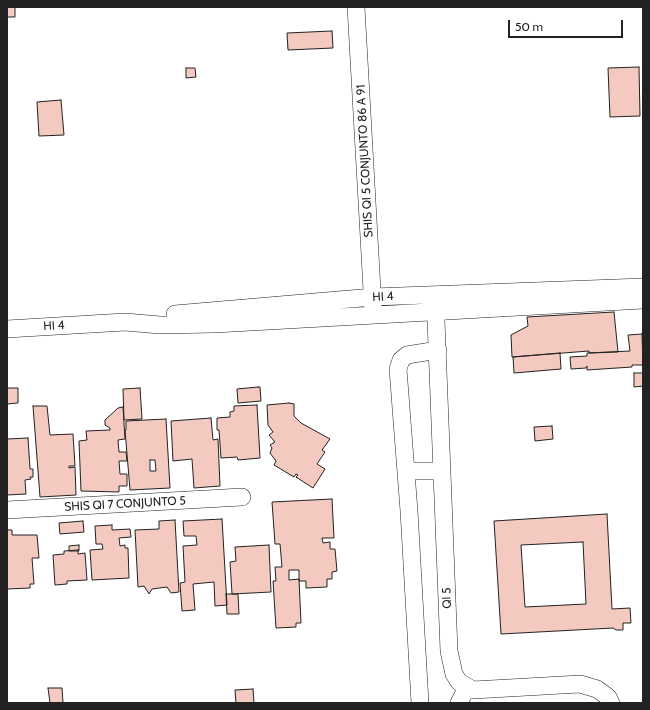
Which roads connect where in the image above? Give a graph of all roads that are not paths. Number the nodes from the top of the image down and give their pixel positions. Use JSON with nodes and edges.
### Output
{"nodes":[{"id":1,"x":356,"y":7,"type":"edge"},
{"id":2,"x":643,"y":287,"type":"edge"},
{"id":3,"x":373,"y":297,"type":"junction"},
{"id":4,"x":643,"y":300,"type":"edge"},
{"id":5,"x":436,"y":303,"type":"junction"},
{"id":6,"x":374,"y":315,"type":"junction"},
{"id":7,"x":125,"y":322,"type":"junction"},
{"id":8,"x":7,"y":329,"type":"edge"},
{"id":9,"x":438,"y":350,"type":"junction"},
{"id":10,"x":406,"y":470,"type":"junction"},
{"id":11,"x":442,"y":471,"type":"junction"},
{"id":12,"x":242,"y":497,"type":"dead end"},
{"id":13,"x":7,"y":510,"type":"edge"},
{"id":14,"x":466,"y":687,"type":"junction"},
{"id":15,"x":420,"y":703,"type":"edge"},
{"id":16,"x":459,"y":703,"type":"edge"},
{"id":17,"x":611,"y":703,"type":"edge"}],
"edges":[{"from":1,"to":3,"type":"street","name":"SHIS QI 5 CONJUNTO 86 A 91"},
{"from":2,"to":5,"type":"street","name":"HI 4"},
{"from":3,"to":5,"type":"street","name":"HI 4"},
{"from":3,"to":6,"type":"street","name":"SHIS QI 5 CONJUNTO 86 A 91"},
{"from":3,"to":7,"type":"street","name":"HI 4"},
{"from":4,"to":5,"type":"street","name":"HI 4"},
{"from":5,"to":6,"type":"street","name":"HI 4"},
{"from":5,"to":9,"type":"street","name":"QI 5"},
{"from":6,"to":7,"type":"street","name":"HI 4"},
{"from":7,"to":8,"type":"street","name":"HI 4"},
{"from":9,"to":10,"type":"street"},
{"from":9,"to":11,"type":"street","name":"QI 5"},
{"from":10,"to":11,"type":"street"},
{"from":10,"to":15,"type":"street"},
{"from":11,"to":14,"type":"street","name":"QI 5"},
{"from":12,"to":13,"type":"street","name":"SHIS QI 7 CONJUNTO 5"},
{"from":14,"to":16,"type":"street"},
{"from":14,"to":17,"type":"street"}]}
